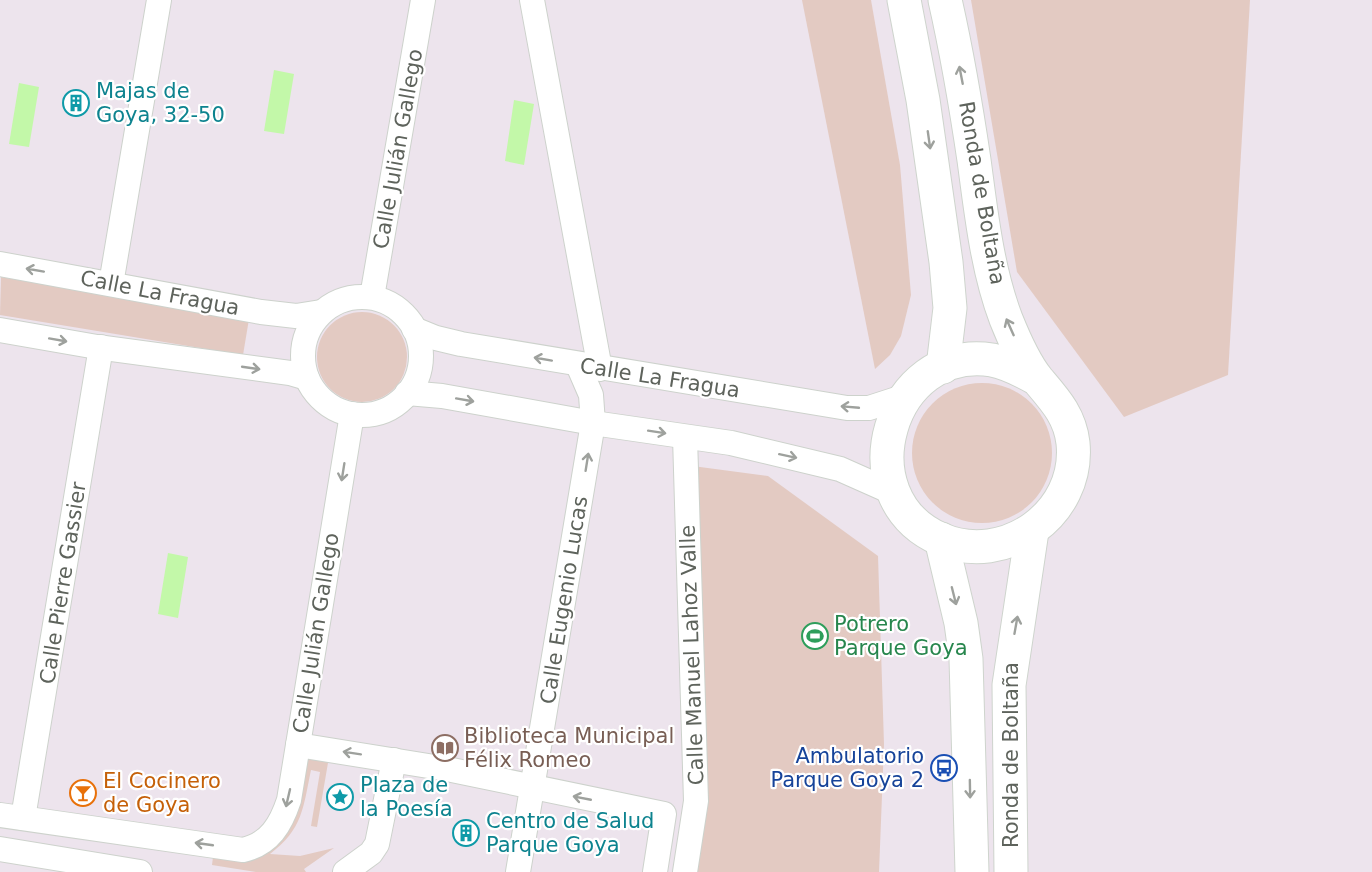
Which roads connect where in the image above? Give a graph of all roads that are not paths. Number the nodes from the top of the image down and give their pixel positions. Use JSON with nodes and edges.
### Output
{"nodes":[{"id":1,"x":159,"y":0,"type":"edge"},
{"id":2,"x":423,"y":0,"type":"edge"},
{"id":3,"x":532,"y":0,"type":"edge"},
{"id":4,"x":904,"y":0,"type":"edge"},
{"id":5,"x":945,"y":0,"type":"edge"},
{"id":6,"x":0,"y":264,"type":"edge"},
{"id":7,"x":111,"y":284,"type":"junction"},
{"id":8,"x":372,"y":297,"type":"junction"},
{"id":9,"x":321,"y":312,"type":"junction"},
{"id":10,"x":414,"y":328,"type":"junction"},
{"id":11,"x":0,"y":330,"type":"edge"},
{"id":12,"x":101,"y":348,"type":"junction"},
{"id":13,"x":589,"y":367,"type":"junction"},
{"id":14,"x":943,"y":367,"type":"junction"},
{"id":15,"x":307,"y":378,"type":"junction"},
{"id":16,"x":1037,"y":379,"type":"junction"},
{"id":17,"x":407,"y":393,"type":"junction"},
{"id":18,"x":906,"y":396,"type":"junction"},
{"id":19,"x":352,"y":414,"type":"junction"},
{"id":20,"x":593,"y":423,"type":"junction"},
{"id":21,"x":686,"y":437,"type":"junction"},
{"id":22,"x":894,"y":493,"type":"junction"},
{"id":23,"x":1032,"y":531,"type":"junction"},
{"id":24,"x":940,"y":539,"type":"junction"},
{"id":25,"x":298,"y":744,"type":"junction"},
{"id":26,"x":394,"y":760,"type":"junction"},
{"id":27,"x":532,"y":789,"type":"junction"},
{"id":28,"x":12,"y":817,"type":"edge"},
{"id":29,"x":0,"y":849,"type":"edge"},
{"id":30,"x":140,"y":872,"type":"edge"},
{"id":31,"x":345,"y":872,"type":"edge"},
{"id":32,"x":518,"y":872,"type":"edge"},
{"id":33,"x":655,"y":872,"type":"edge"},
{"id":34,"x":685,"y":872,"type":"edge"},
{"id":35,"x":972,"y":872,"type":"edge"},
{"id":36,"x":1011,"y":872,"type":"edge"}],
"edges":[{"from":1,"to":7,"type":"street"},
{"from":2,"to":8,"type":"street","name":"Calle Julián Gallego"},
{"from":3,"to":13,"type":"street","name":"Calle Eugenio Lucas"},
{"from":4,"to":14,"type":"main road","name":"Ronda de Boltaña","one_way":true},
{"from":16,"to":5,"type":"main road","name":"Ronda de Boltaña","one_way":true},
{"from":7,"to":6,"type":"street","name":"Calle La Fragua","one_way":true},
{"from":7,"to":9,"type":"street","name":"Calle La Fragua"},
{"from":8,"to":9,"type":"street"},
{"from":8,"to":10,"type":"street"},
{"from":9,"to":15,"type":"street"},
{"from":13,"to":10,"type":"street","name":"Calle La Fragua","one_way":true},
{"from":10,"to":17,"type":"street"},
{"from":11,"to":12,"type":"street","one_way":true},
{"from":12,"to":15,"type":"street","one_way":true},
{"from":12,"to":28,"type":"street","name":"Calle Pierre Gassier"},
{"from":18,"to":13,"type":"street","name":"Calle La Fragua","one_way":true},
{"from":13,"to":20,"type":"street","name":"Calle Eugenio Lucas"},
{"from":14,"to":16,"type":"main road","name":"Ronda de Boltaña"},
{"from":14,"to":18,"type":"main road","name":"Ronda de Boltaña"},
{"from":15,"to":19,"type":"street"},
{"from":16,"to":23,"type":"main road","name":"Ronda de Boltaña"},
{"from":17,"to":19,"type":"street"},
{"from":17,"to":20,"type":"street","one_way":true},
{"from":18,"to":22,"type":"main road","name":"Ronda de Boltaña"},
{"from":19,"to":25,"type":"street","name":"Calle Julián Gallego","one_way":true},
{"from":20,"to":21,"type":"street","one_way":true},
{"from":27,"to":20,"type":"street","name":"Calle Eugenio Lucas","one_way":true},
{"from":21,"to":22,"type":"street","one_way":true},
{"from":21,"to":34,"type":"street","name":"Calle Manuel Lahoz Valle"},
{"from":22,"to":24,"type":"main road","name":"Ronda de Boltaña"},
{"from":23,"to":24,"type":"main road","name":"Ronda de Boltaña"},
{"from":36,"to":23,"type":"main road","name":"Ronda de Boltaña","one_way":true},
{"from":24,"to":35,"type":"main road","name":"Ronda de Boltaña","one_way":true},
{"from":26,"to":25,"type":"street","one_way":true},
{"from":25,"to":28,"type":"street","name":"Calle Julián Gallego","one_way":true},
{"from":26,"to":27,"type":"street"},
{"from":26,"to":31,"type":"street"},
{"from":27,"to":32,"type":"street","name":"Calle Eugenio Lucas"},
{"from":33,"to":27,"type":"street","one_way":true},
{"from":29,"to":30,"type":"street"}]}
